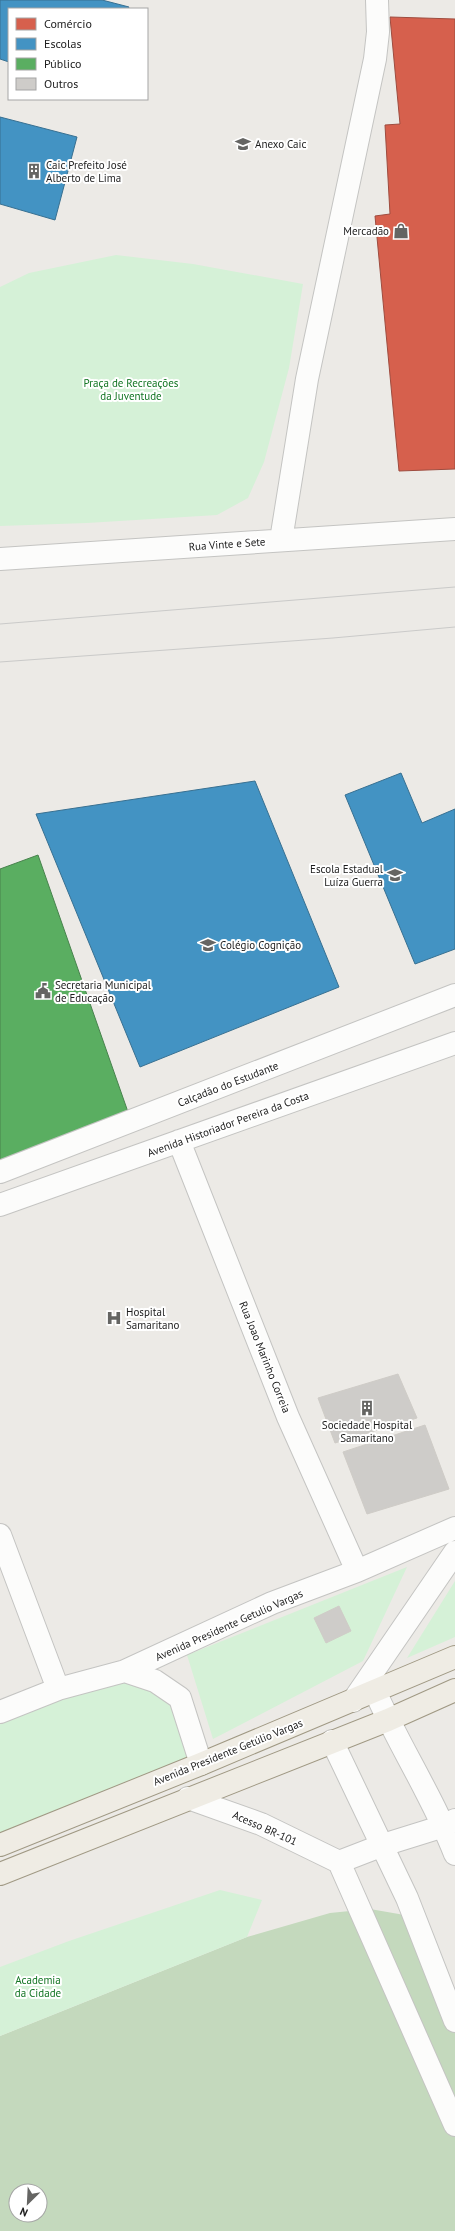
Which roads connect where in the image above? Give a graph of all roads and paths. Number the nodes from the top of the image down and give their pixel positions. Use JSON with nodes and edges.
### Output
{"nodes":[{"id":1,"x":377,"y":0,"type":"edge"},
{"id":2,"x":455,"y":530,"type":"edge"},
{"id":3,"x":281,"y":540,"type":"junction"},
{"id":4,"x":0,"y":559,"type":"edge"},
{"id":5,"x":455,"y":995,"type":"edge"},
{"id":6,"x":455,"y":1043,"type":"edge"},
{"id":7,"x":179,"y":1141,"type":"junction"},
{"id":8,"x":0,"y":1172,"type":"edge"},
{"id":9,"x":0,"y":1205,"type":"edge"},
{"id":10,"x":455,"y":1528,"type":"edge"},
{"id":11,"x":0,"y":1535,"type":"edge"},
{"id":12,"x":455,"y":1552,"type":"edge"},
{"id":13,"x":356,"y":1571,"type":"junction"},
{"id":14,"x":455,"y":1657,"type":"edge"},
{"id":15,"x":125,"y":1671,"type":"junction"},
{"id":16,"x":58,"y":1689,"type":"junction"},
{"id":17,"x":455,"y":1690,"type":"edge"},
{"id":18,"x":375,"y":1691,"type":"junction"},
{"id":19,"x":353,"y":1700,"type":"junction"},
{"id":20,"x":0,"y":1712,"type":"edge"},
{"id":21,"x":388,"y":1720,"type":"junction"},
{"id":22,"x":332,"y":1741,"type":"junction"},
{"id":23,"x":201,"y":1764,"type":"junction"},
{"id":24,"x":188,"y":1798,"type":"junction"},
{"id":25,"x":450,"y":1823,"type":"edge"},
{"id":26,"x":382,"y":1844,"type":"junction"},
{"id":27,"x":0,"y":1845,"type":"edge"},
{"id":28,"x":455,"y":1854,"type":"edge"},
{"id":29,"x":339,"y":1862,"type":"junction"},
{"id":30,"x":0,"y":1874,"type":"edge"},
{"id":31,"x":455,"y":2021,"type":"edge"},
{"id":32,"x":455,"y":2124,"type":"edge"}],
"edges":[{"from":1,"to":3,"type":"street"},
{"from":2,"to":3,"type":"street","name":"Rua Vinte e Sete"},
{"from":3,"to":4,"type":"street","name":"Rua Vinte e Sete"},
{"from":5,"to":8,"type":"street","name":"Calçadão do Estudante"},
{"from":6,"to":7,"type":"street","name":"Avenida Historiador Pereira da Costa"},
{"from":7,"to":9,"type":"street","name":"Avenida Historiador Pereira da Costa"},
{"from":7,"to":13,"type":"street","name":"Rua Joao Marinho Correia"},
{"from":10,"to":13,"type":"street","name":"Avenida Presidente Getulio Vargas"},
{"from":11,"to":16,"type":"street"},
{"from":12,"to":19,"type":"street"},
{"from":13,"to":15,"type":"street","name":"Avenida Presidente Getulio Vargas"},
{"from":14,"to":18,"type":"main road","name":"Avenida Presidente Getúlio Vargas"},
{"from":15,"to":16,"type":"street","name":"Avenida Presidente Getulio Vargas"},
{"from":15,"to":23,"type":"street"},
{"from":16,"to":20,"type":"street","name":"Avenida Presidente Getulio Vargas"},
{"from":17,"to":21,"type":"main road"},
{"from":18,"to":19,"type":"main road","name":"Avenida Presidente Getúlio Vargas"},
{"from":18,"to":21,"type":"street"},
{"from":19,"to":23,"type":"main road","name":"Avenida Presidente Getúlio Vargas"},
{"from":21,"to":22,"type":"main road"},
{"from":21,"to":25,"type":"street"},
{"from":22,"to":24,"type":"main road"},
{"from":22,"to":26,"type":"street"},
{"from":23,"to":27,"type":"main road","name":"Avenida Presidente Getúlio Vargas"},
{"from":24,"to":29,"type":"street","name":"Acesso BR-101"},
{"from":24,"to":30,"type":"main road"},
{"from":25,"to":26,"type":"street"},
{"from":25,"to":28,"type":"street"},
{"from":26,"to":29,"type":"street"},
{"from":26,"to":31,"type":"street"},
{"from":29,"to":32,"type":"street"}]}
